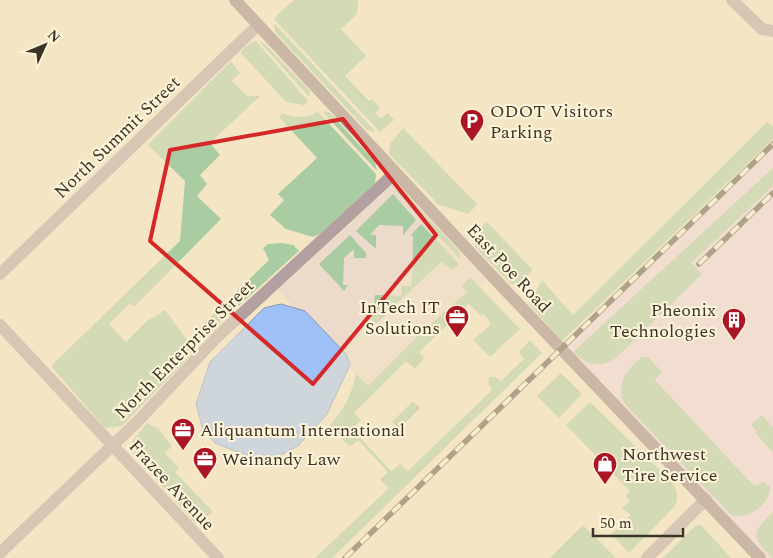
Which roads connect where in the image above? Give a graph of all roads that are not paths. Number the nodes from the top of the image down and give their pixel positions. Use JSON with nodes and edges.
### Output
{"nodes":[{"id":1,"x":235,"y":0,"type":"edge"},
{"id":2,"x":732,"y":0,"type":"edge"},
{"id":3,"x":258,"y":25,"type":"junction"},
{"id":4,"x":773,"y":31,"type":"edge"},
{"id":5,"x":395,"y":173,"type":"junction"},
{"id":6,"x":0,"y":274,"type":"edge"},
{"id":7,"x":0,"y":325,"type":"edge"},
{"id":8,"x":112,"y":446,"type":"junction"},
{"id":9,"x":706,"y":499,"type":"junction"},
{"id":10,"x":0,"y":553,"type":"edge"},
{"id":11,"x":218,"y":558,"type":"edge"},
{"id":12,"x":647,"y":558,"type":"edge"},
{"id":13,"x":760,"y":558,"type":"edge"}],
"edges":[{"from":1,"to":3,"type":"main road","name":"East Poe Road"},
{"from":2,"to":4,"type":"street"},
{"from":3,"to":5,"type":"main road","name":"East Poe Road"},
{"from":3,"to":6,"type":"street","name":"North Summit Street"},
{"from":5,"to":8,"type":"street","name":"North Enterprise Street"},
{"from":5,"to":9,"type":"main road","name":"East Poe Road"},
{"from":7,"to":8,"type":"street","name":"Frazee Avenue"},
{"from":8,"to":10,"type":"street","name":"North Enterprise Street"},
{"from":8,"to":11,"type":"street","name":"Frazee Avenue"},
{"from":9,"to":12,"type":"street"},
{"from":9,"to":13,"type":"main road","name":"East Poe Road"}]}
